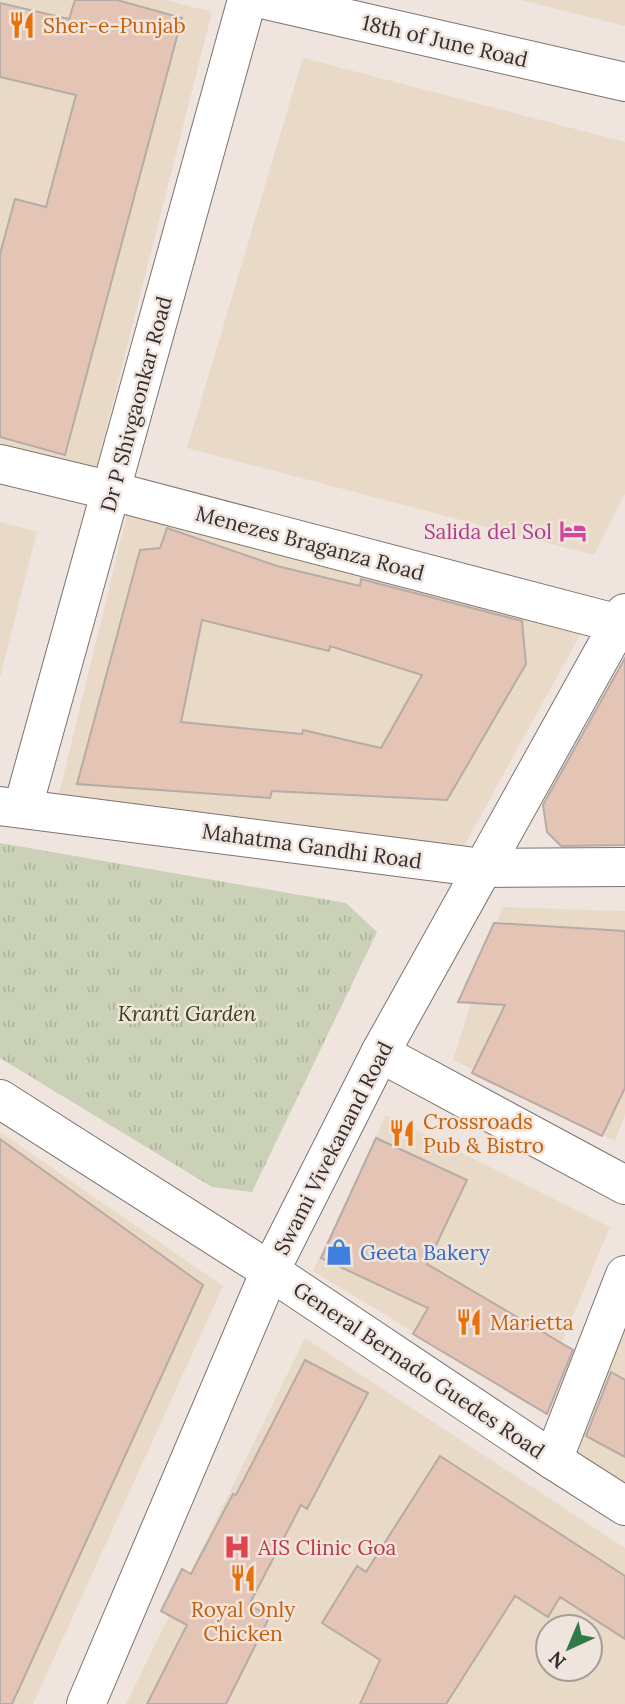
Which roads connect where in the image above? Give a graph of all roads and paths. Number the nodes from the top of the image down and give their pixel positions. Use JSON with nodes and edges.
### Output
{"nodes":[{"id":1,"x":247,"y":0,"type":"edge"},
{"id":2,"x":266,"y":0,"type":"edge"},
{"id":3,"x":625,"y":82,"type":"edge"},
{"id":4,"x":0,"y":464,"type":"edge"},
{"id":5,"x":112,"y":491,"type":"junction"},
{"id":6,"x":622,"y":619,"type":"edge"},
{"id":7,"x":11,"y":807,"type":"edge"},
{"id":8,"x":625,"y":867,"type":"edge"},
{"id":9,"x":484,"y":868,"type":"junction"},
{"id":10,"x":380,"y":1053,"type":"junction"},
{"id":11,"x":0,"y":1099,"type":"edge"},
{"id":12,"x":625,"y":1185,"type":"edge"},
{"id":13,"x":270,"y":1270,"type":"junction"},
{"id":14,"x":625,"y":1275,"type":"edge"},
{"id":15,"x":553,"y":1460,"type":"junction"},
{"id":16,"x":625,"y":1506,"type":"edge"},
{"id":17,"x":86,"y":1704,"type":"edge"}],
"edges":[{"from":1,"to":5,"type":"street","name":"Dr P Shivgaonkar Road"},
{"from":2,"to":3,"type":"street","name":"18th of June Road"},
{"from":4,"to":5,"type":"street","name":"Menezes Braganza Road"},
{"from":5,"to":6,"type":"street","name":"Menezes Braganza Road"},
{"from":5,"to":7,"type":"street","name":"Dr P Shivgaonkar Road"},
{"from":6,"to":9,"type":"street","name":"Swami Vivekanand Road"},
{"from":7,"to":9,"type":"street","name":"Mahatma Gandhi Road"},
{"from":8,"to":9,"type":"street","name":"Mahatma Gandhi Road"},
{"from":9,"to":10,"type":"street","name":"Swami Vivekanand Road"},
{"from":10,"to":12,"type":"street"},
{"from":10,"to":13,"type":"street","name":"Swami Vivekanand Road"},
{"from":11,"to":13,"type":"street","name":"General Bernado Guedes Road"},
{"from":13,"to":15,"type":"street","name":"General Bernado Guedes Road"},
{"from":13,"to":17,"type":"street","name":"Swami Vivekanand Road"},
{"from":14,"to":15,"type":"street"},
{"from":15,"to":16,"type":"street","name":"General Bernado Guedes Road"}]}
